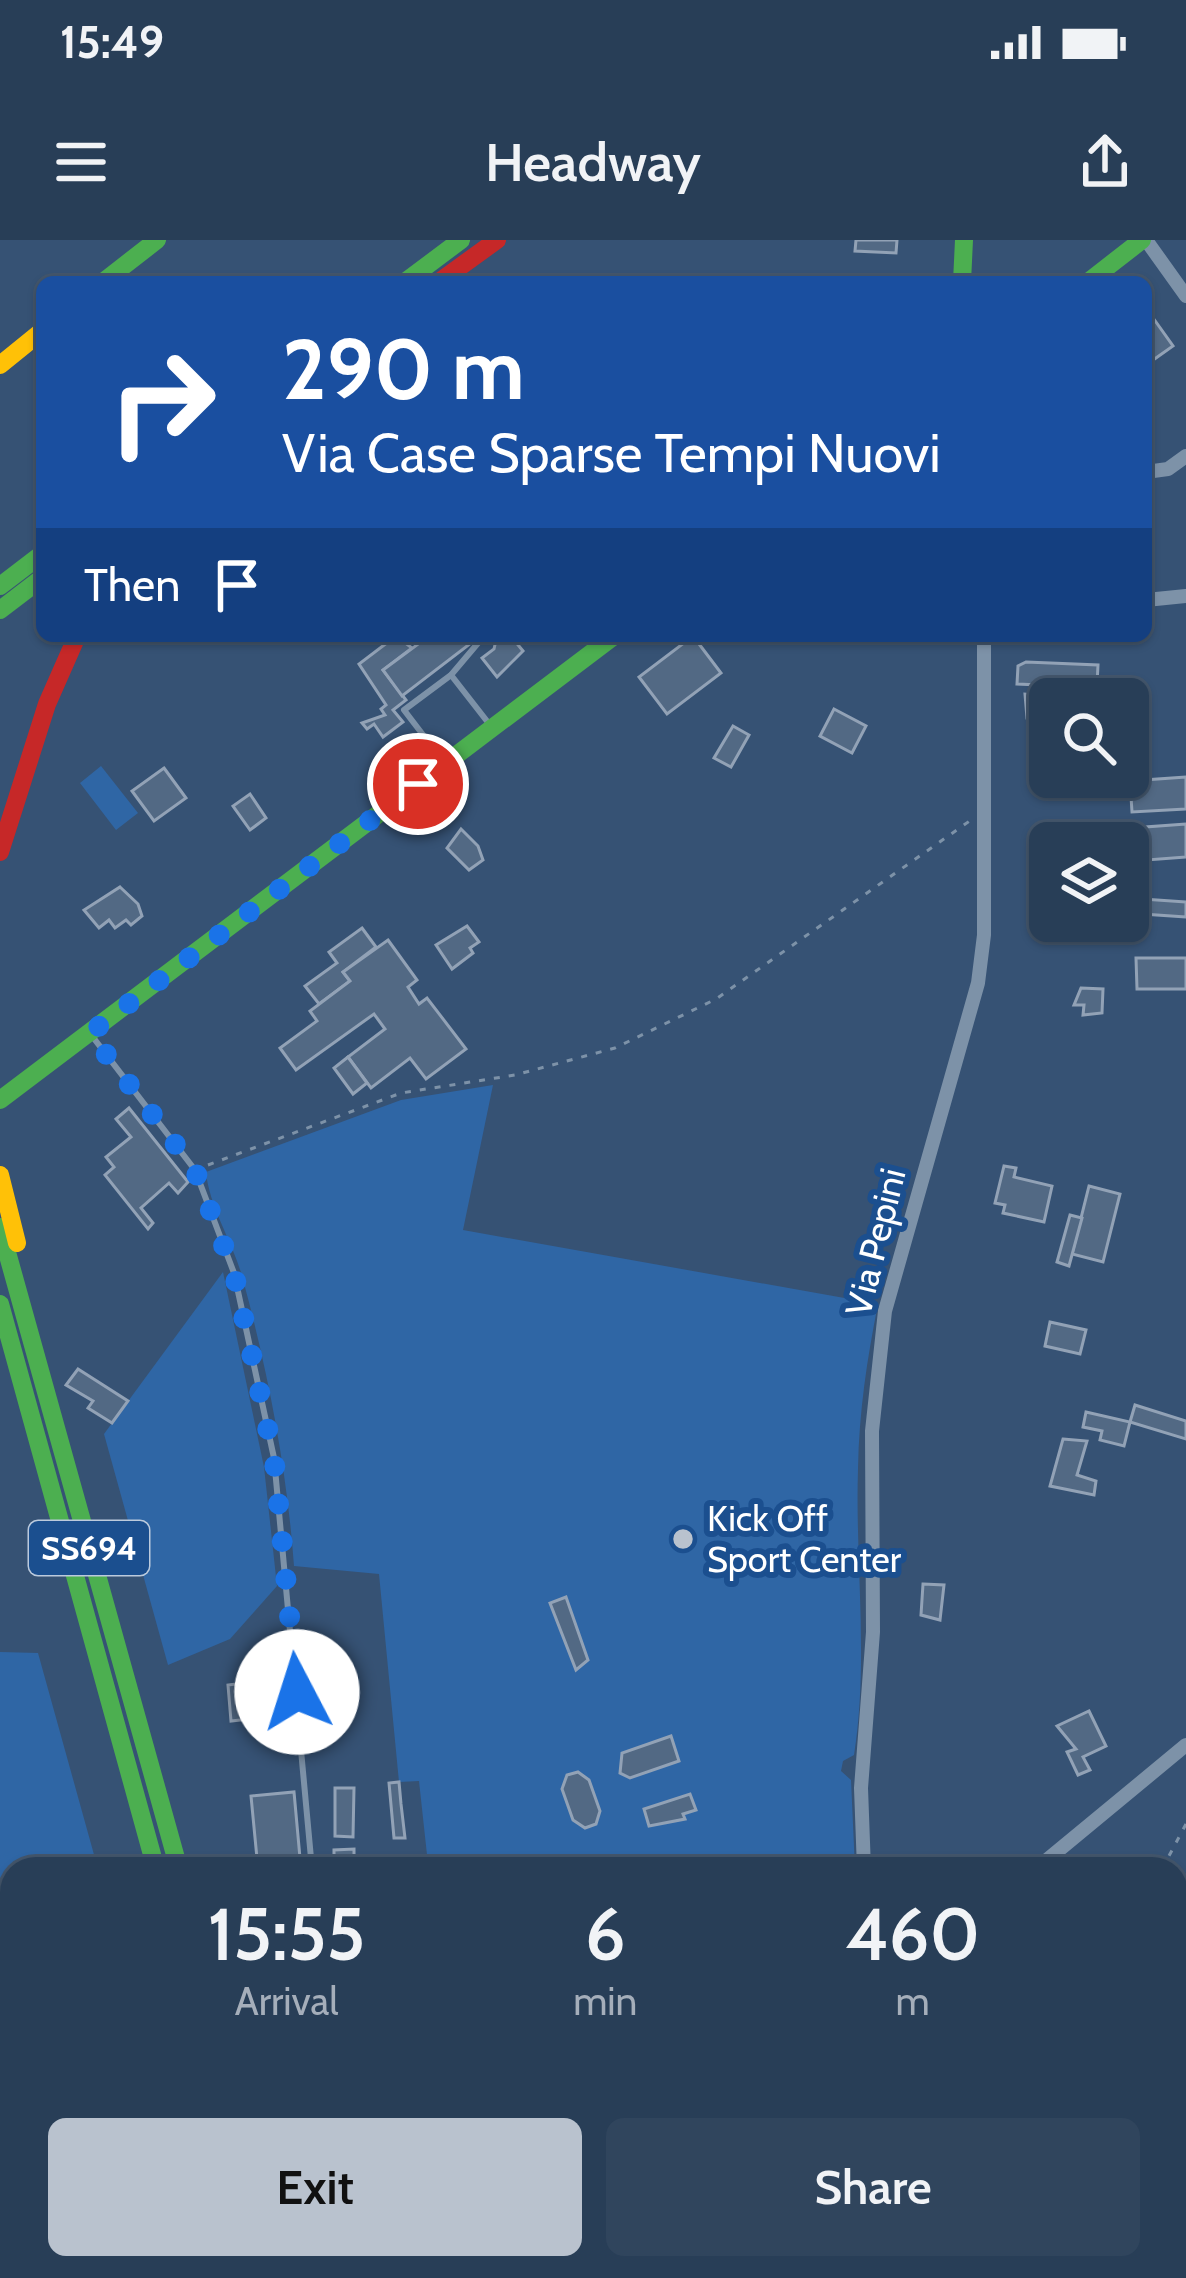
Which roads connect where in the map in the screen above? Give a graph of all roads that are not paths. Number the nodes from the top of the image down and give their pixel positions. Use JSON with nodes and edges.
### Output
{"nodes":[{"id":1,"x":157,"y":240,"type":"edge"},
{"id":2,"x":461,"y":240,"type":"edge"},
{"id":3,"x":497,"y":240,"type":"edge"},
{"id":4,"x":964,"y":240,"type":"edge"},
{"id":5,"x":1144,"y":240,"type":"edge"},
{"id":6,"x":112,"y":276,"type":"edge"},
{"id":7,"x":413,"y":276,"type":"edge"},
{"id":8,"x":447,"y":276,"type":"edge"},
{"id":9,"x":962,"y":276,"type":"edge"},
{"id":10,"x":1096,"y":276,"type":"edge"},
{"id":11,"x":1186,"y":296,"type":"edge"},
{"id":12,"x":36,"y":336,"type":"edge"},
{"id":13,"x":0,"y":365,"type":"edge"},
{"id":14,"x":1186,"y":456,"type":"edge"},
{"id":15,"x":1152,"y":471,"type":"edge"},
{"id":16,"x":36,"y":559,"type":"edge"},
{"id":17,"x":36,"y":583,"type":"edge"},
{"id":18,"x":0,"y":586,"type":"edge"},
{"id":19,"x":1186,"y":596,"type":"edge"},
{"id":20,"x":1152,"y":599,"type":"edge"},
{"id":21,"x":0,"y":610,"type":"edge"},
{"id":22,"x":74,"y":642,"type":"edge"},
{"id":23,"x":479,"y":642,"type":"edge"},
{"id":24,"x":606,"y":642,"type":"edge"},
{"id":25,"x":984,"y":642,"type":"edge"},
{"id":26,"x":451,"y":675,"type":"junction"},
{"id":27,"x":492,"y":728,"type":"junction"},
{"id":28,"x":445,"y":764,"type":"junction"},
{"id":29,"x":0,"y":852,"type":"edge"},
{"id":30,"x":90,"y":1033,"type":"junction"},
{"id":31,"x":0,"y":1100,"type":"edge"},
{"id":32,"x":0,"y":1175,"type":"edge"},
{"id":33,"x":0,"y":1227,"type":"edge"},
{"id":34,"x":0,"y":1304,"type":"edge"},
{"id":35,"x":0,"y":1344,"type":"edge"},
{"id":36,"x":39,"y":1368,"type":"junction"},
{"id":37,"x":30,"y":1416,"type":"junction"},
{"id":38,"x":127,"y":1685,"type":"junction"},
{"id":39,"x":1186,"y":1745,"type":"edge"},
{"id":40,"x":137,"y":1804,"type":"junction"},
{"id":41,"x":138,"y":1857,"type":"edge"},
{"id":42,"x":152,"y":1857,"type":"edge"},
{"id":43,"x":176,"y":1857,"type":"edge"},
{"id":44,"x":193,"y":1857,"type":"edge"},
{"id":45,"x":311,"y":1857,"type":"edge"},
{"id":46,"x":864,"y":1857,"type":"edge"},
{"id":47,"x":1051,"y":1857,"type":"edge"}],
"edges":[{"from":1,"to":6,"type":"main road"},
{"from":2,"to":7,"type":"main road"},
{"from":3,"to":8,"type":"main road"},
{"from":4,"to":9,"type":"main road"},
{"from":5,"to":10,"type":"main road"},
{"from":5,"to":11,"type":"street"},
{"from":12,"to":13,"type":"main road"},
{"from":14,"to":15,"type":"street"},
{"from":16,"to":18,"type":"main road"},
{"from":17,"to":21,"type":"main road"},
{"from":19,"to":20,"type":"street"},
{"from":22,"to":29,"type":"main road"},
{"from":23,"to":26,"type":"lane"},
{"from":24,"to":27,"type":"main road"},
{"from":25,"to":46,"type":"street","name":"Via Pepini"},
{"from":26,"to":27,"type":"lane"},
{"from":26,"to":28,"type":"lane"},
{"from":27,"to":28,"type":"main road"},
{"from":28,"to":30,"type":"main road"},
{"from":30,"to":31,"type":"main road"},
{"from":30,"to":45,"type":"lane"},
{"from":32,"to":36,"type":"main road"},
{"from":33,"to":36,"type":"main road","number":"SS694"},
{"from":34,"to":37,"type":"main road","number":"SS694"},
{"from":35,"to":37,"type":"main road"},
{"from":36,"to":38,"type":"main road","number":"SS694"},
{"from":37,"to":40,"type":"main road","number":"SS694"},
{"from":38,"to":43,"type":"main road","number":"SS694"},
{"from":38,"to":44,"type":"main road"},
{"from":39,"to":47,"type":"street"},
{"from":40,"to":41,"type":"main road"},
{"from":40,"to":42,"type":"main road","number":"SS694"}]}
